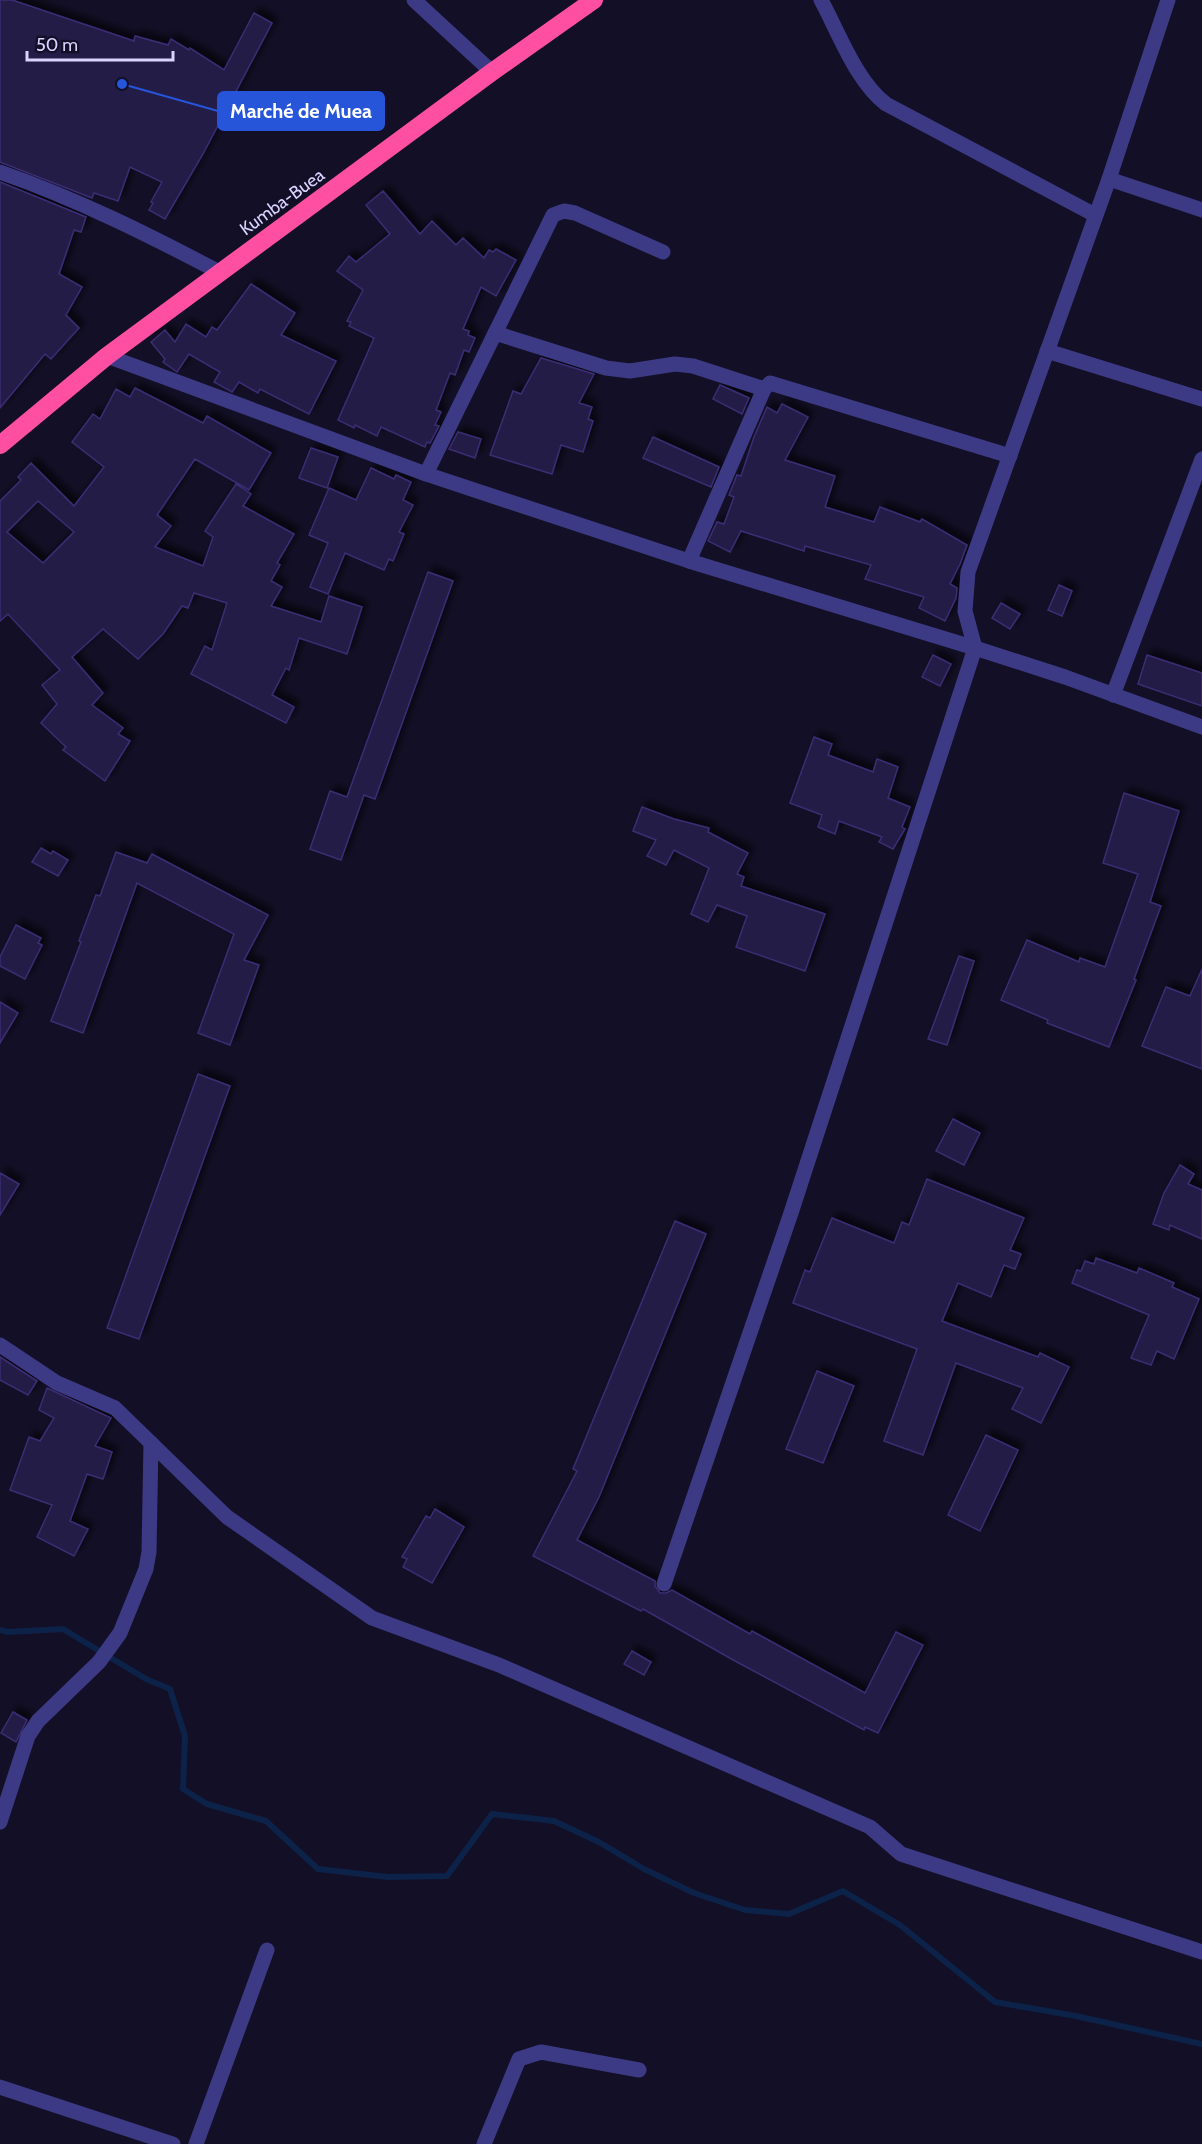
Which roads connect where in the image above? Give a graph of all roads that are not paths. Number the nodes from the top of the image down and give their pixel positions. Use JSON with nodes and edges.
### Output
{"nodes":[{"id":1,"x":414,"y":0,"type":"edge"},
{"id":2,"x":594,"y":0,"type":"edge"},
{"id":3,"x":821,"y":0,"type":"edge"},
{"id":4,"x":1168,"y":0,"type":"edge"},
{"id":5,"x":492,"y":72,"type":"junction"},
{"id":6,"x":0,"y":172,"type":"edge"},
{"id":7,"x":1109,"y":179,"type":"junction"},
{"id":8,"x":1202,"y":210,"type":"edge"},
{"id":9,"x":1095,"y":215,"type":"junction"},
{"id":10,"x":663,"y":252,"type":"dead end"},
{"id":11,"x":221,"y":273,"type":"junction"},
{"id":12,"x":495,"y":333,"type":"junction"},
{"id":13,"x":1047,"y":351,"type":"junction"},
{"id":14,"x":107,"y":356,"type":"junction"},
{"id":15,"x":764,"y":389,"type":"junction"},
{"id":16,"x":1202,"y":399,"type":"edge"},
{"id":17,"x":0,"y":445,"type":"edge"},
{"id":18,"x":1010,"y":456,"type":"junction"},
{"id":19,"x":1202,"y":459,"type":"edge"},
{"id":20,"x":426,"y":474,"type":"junction"},
{"id":21,"x":689,"y":561,"type":"junction"},
{"id":22,"x":975,"y":648,"type":"junction"},
{"id":23,"x":1113,"y":695,"type":"junction"},
{"id":24,"x":1202,"y":726,"type":"edge"},
{"id":25,"x":0,"y":1345,"type":"edge"},
{"id":26,"x":151,"y":1443,"type":"junction"},
{"id":27,"x":663,"y":1584,"type":"dead end"},
{"id":28,"x":0,"y":1822,"type":"edge"},
{"id":29,"x":267,"y":1950,"type":"dead end"},
{"id":30,"x":1202,"y":1952,"type":"edge"},
{"id":31,"x":639,"y":2070,"type":"dead end"},
{"id":32,"x":0,"y":2087,"type":"edge"},
{"id":33,"x":173,"y":2144,"type":"edge"},
{"id":34,"x":196,"y":2144,"type":"edge"},
{"id":35,"x":484,"y":2144,"type":"edge"}],
"edges":[{"from":1,"to":5,"type":"street"},
{"from":2,"to":5,"type":"highway","name":"Kumba-Buea"},
{"from":3,"to":9,"type":"street"},
{"from":4,"to":7,"type":"street"},
{"from":5,"to":11,"type":"highway","name":"Kumba-Buea"},
{"from":6,"to":11,"type":"street"},
{"from":7,"to":8,"type":"street"},
{"from":7,"to":9,"type":"street"},
{"from":9,"to":13,"type":"street"},
{"from":10,"to":12,"type":"street"},
{"from":11,"to":14,"type":"highway","name":"Kumba-Buea"},
{"from":12,"to":15,"type":"street"},
{"from":12,"to":20,"type":"street"},
{"from":13,"to":16,"type":"street"},
{"from":13,"to":18,"type":"street"},
{"from":14,"to":17,"type":"highway","name":"Kumba-Buea"},
{"from":14,"to":20,"type":"street"},
{"from":15,"to":18,"type":"street"},
{"from":15,"to":21,"type":"street"},
{"from":18,"to":22,"type":"street"},
{"from":19,"to":23,"type":"street"},
{"from":20,"to":21,"type":"street"},
{"from":21,"to":22,"type":"street"},
{"from":22,"to":23,"type":"street"},
{"from":22,"to":27,"type":"street"},
{"from":23,"to":24,"type":"street"},
{"from":25,"to":26,"type":"street"},
{"from":26,"to":28,"type":"street"},
{"from":26,"to":30,"type":"street"},
{"from":29,"to":34,"type":"street"},
{"from":31,"to":35,"type":"street"},
{"from":32,"to":33,"type":"street"}]}
